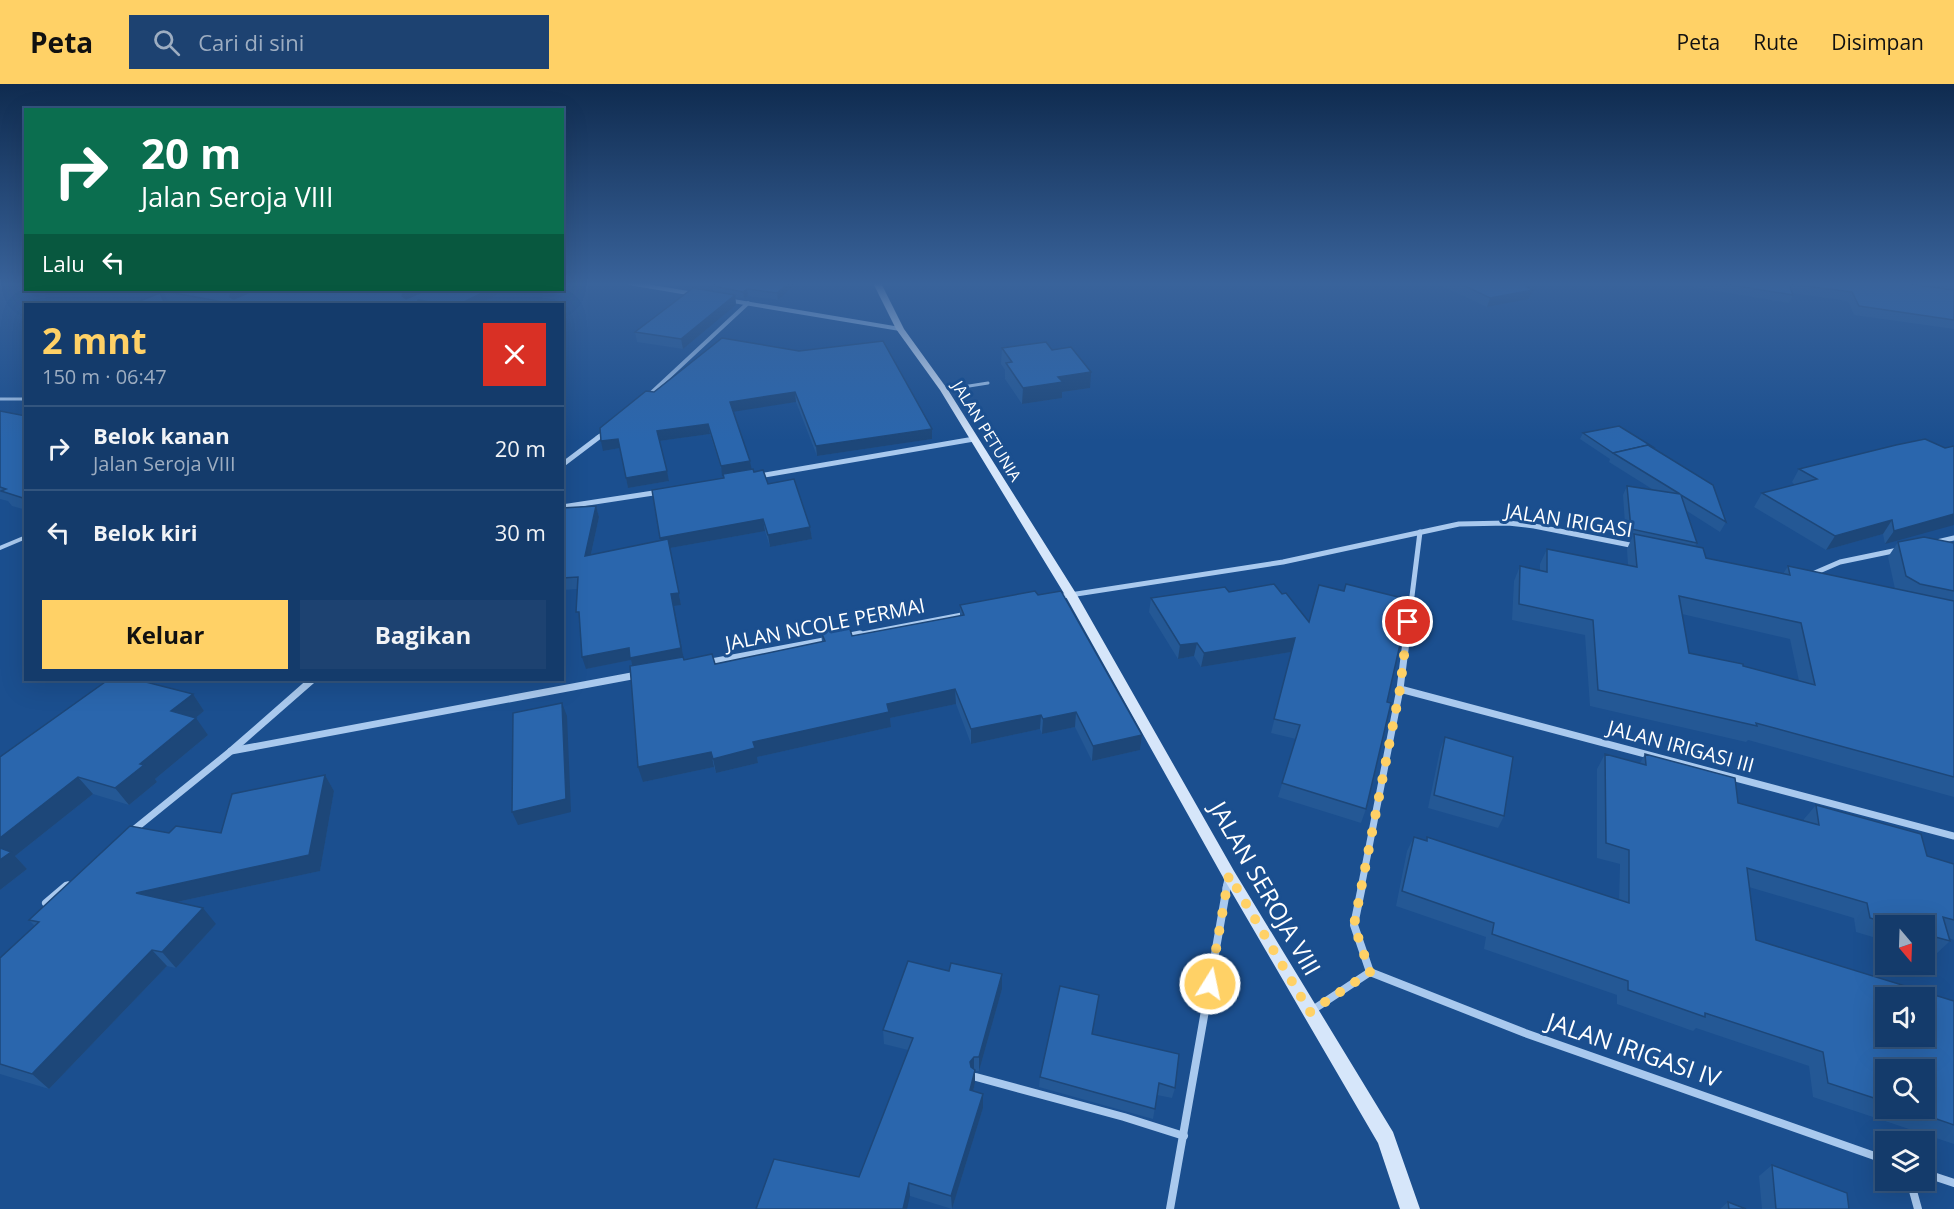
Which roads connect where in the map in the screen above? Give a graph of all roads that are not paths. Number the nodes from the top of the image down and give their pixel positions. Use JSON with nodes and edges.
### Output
{"nodes":[{"id":1,"x":715,"y":336,"type":"edge"},
{"id":2,"x":905,"y":336,"type":"edge"},
{"id":3,"x":987,"y":382,"type":"dead end"},
{"id":4,"x":944,"y":390,"type":"junction"},
{"id":5,"x":0,"y":399,"type":"edge"},
{"id":6,"x":24,"y":399,"type":"edge"},
{"id":7,"x":642,"y":401,"type":"edge"},
{"id":8,"x":609,"y":430,"type":"edge"},
{"id":9,"x":974,"y":439,"type":"junction"},
{"id":10,"x":564,"y":464,"type":"edge"},
{"id":11,"x":753,"y":477,"type":"edge"},
{"id":12,"x":673,"y":490,"type":"edge"},
{"id":13,"x":564,"y":507,"type":"edge"},
{"id":14,"x":1420,"y":532,"type":"junction"},
{"id":15,"x":24,"y":538,"type":"edge"},
{"id":16,"x":1954,"y":538,"type":"edge"},
{"id":17,"x":1931,"y":543,"type":"edge"},
{"id":18,"x":0,"y":548,"type":"edge"},
{"id":19,"x":1647,"y":548,"type":"edge"},
{"id":20,"x":1908,"y":548,"type":"edge"},
{"id":21,"x":1803,"y":577,"type":"edge"},
{"id":22,"x":1071,"y":595,"type":"junction"},
{"id":23,"x":1052,"y":598,"type":"edge"},
{"id":24,"x":973,"y":613,"type":"edge"},
{"id":25,"x":702,"y":663,"type":"edge"},
{"id":26,"x":643,"y":674,"type":"edge"},
{"id":27,"x":311,"y":681,"type":"edge"},
{"id":28,"x":1400,"y":689,"type":"junction"},
{"id":29,"x":231,"y":751,"type":"junction"},
{"id":30,"x":129,"y":834,"type":"edge"},
{"id":31,"x":1954,"y":836,"type":"edge"},
{"id":32,"x":1229,"y":875,"type":"junction"},
{"id":33,"x":74,"y":880,"type":"edge"},
{"id":34,"x":46,"y":903,"type":"edge"},
{"id":35,"x":1370,"y":972,"type":"junction"},
{"id":36,"x":1310,"y":1012,"type":"junction"},
{"id":37,"x":976,"y":1077,"type":"edge"},
{"id":38,"x":1184,"y":1136,"type":"junction"},
{"id":39,"x":1875,"y":1156,"type":"edge"},
{"id":40,"x":1935,"y":1177,"type":"edge"},
{"id":41,"x":1954,"y":1183,"type":"edge"},
{"id":42,"x":1913,"y":1191,"type":"edge"},
{"id":43,"x":1170,"y":1209,"type":"edge"},
{"id":44,"x":1410,"y":1209,"type":"edge"},
{"id":45,"x":1918,"y":1209,"type":"edge"}],
"edges":[{"from":1,"to":7,"type":"street"},
{"from":2,"to":4,"type":"street","name":"JALAN PETUNIA"},
{"from":3,"to":4,"type":"lane"},
{"from":4,"to":9,"type":"street","name":"JALAN PETUNIA"},
{"from":5,"to":6,"type":"lane"},
{"from":8,"to":10,"type":"street"},
{"from":9,"to":11,"type":"street"},
{"from":9,"to":22,"type":"street","name":"JALAN PETUNIA"},
{"from":12,"to":13,"type":"street"},
{"from":14,"to":19,"type":"street","name":"JALAN IRIGASI"},
{"from":14,"to":22,"type":"street","name":"JALAN IRIGASI"},
{"from":14,"to":28,"type":"street"},
{"from":15,"to":18,"type":"lane"},
{"from":16,"to":17,"type":"street"},
{"from":20,"to":21,"type":"street"},
{"from":22,"to":23,"type":"street"},
{"from":22,"to":32,"type":"street","name":"JALAN SEROJA VIII"},
{"from":24,"to":25,"type":"street","name":"JALAN NCOLE PERMAI"},
{"from":26,"to":29,"type":"street"},
{"from":27,"to":29,"type":"street"},
{"from":28,"to":31,"type":"street","name":"JALAN IRIGASI III"},
{"from":28,"to":35,"type":"street"},
{"from":29,"to":30,"type":"street"},
{"from":32,"to":36,"type":"street","name":"JALAN SEROJA VIII"},
{"from":32,"to":38,"type":"street"},
{"from":33,"to":34,"type":"street"},
{"from":35,"to":36,"type":"street"},
{"from":35,"to":39,"type":"street","name":"JALAN IRIGASI IV"},
{"from":36,"to":44,"type":"street","name":"JALAN SEROJA VIII"},
{"from":37,"to":38,"type":"street"},
{"from":38,"to":43,"type":"street"},
{"from":40,"to":41,"type":"street"},
{"from":42,"to":45,"type":"street"}]}
